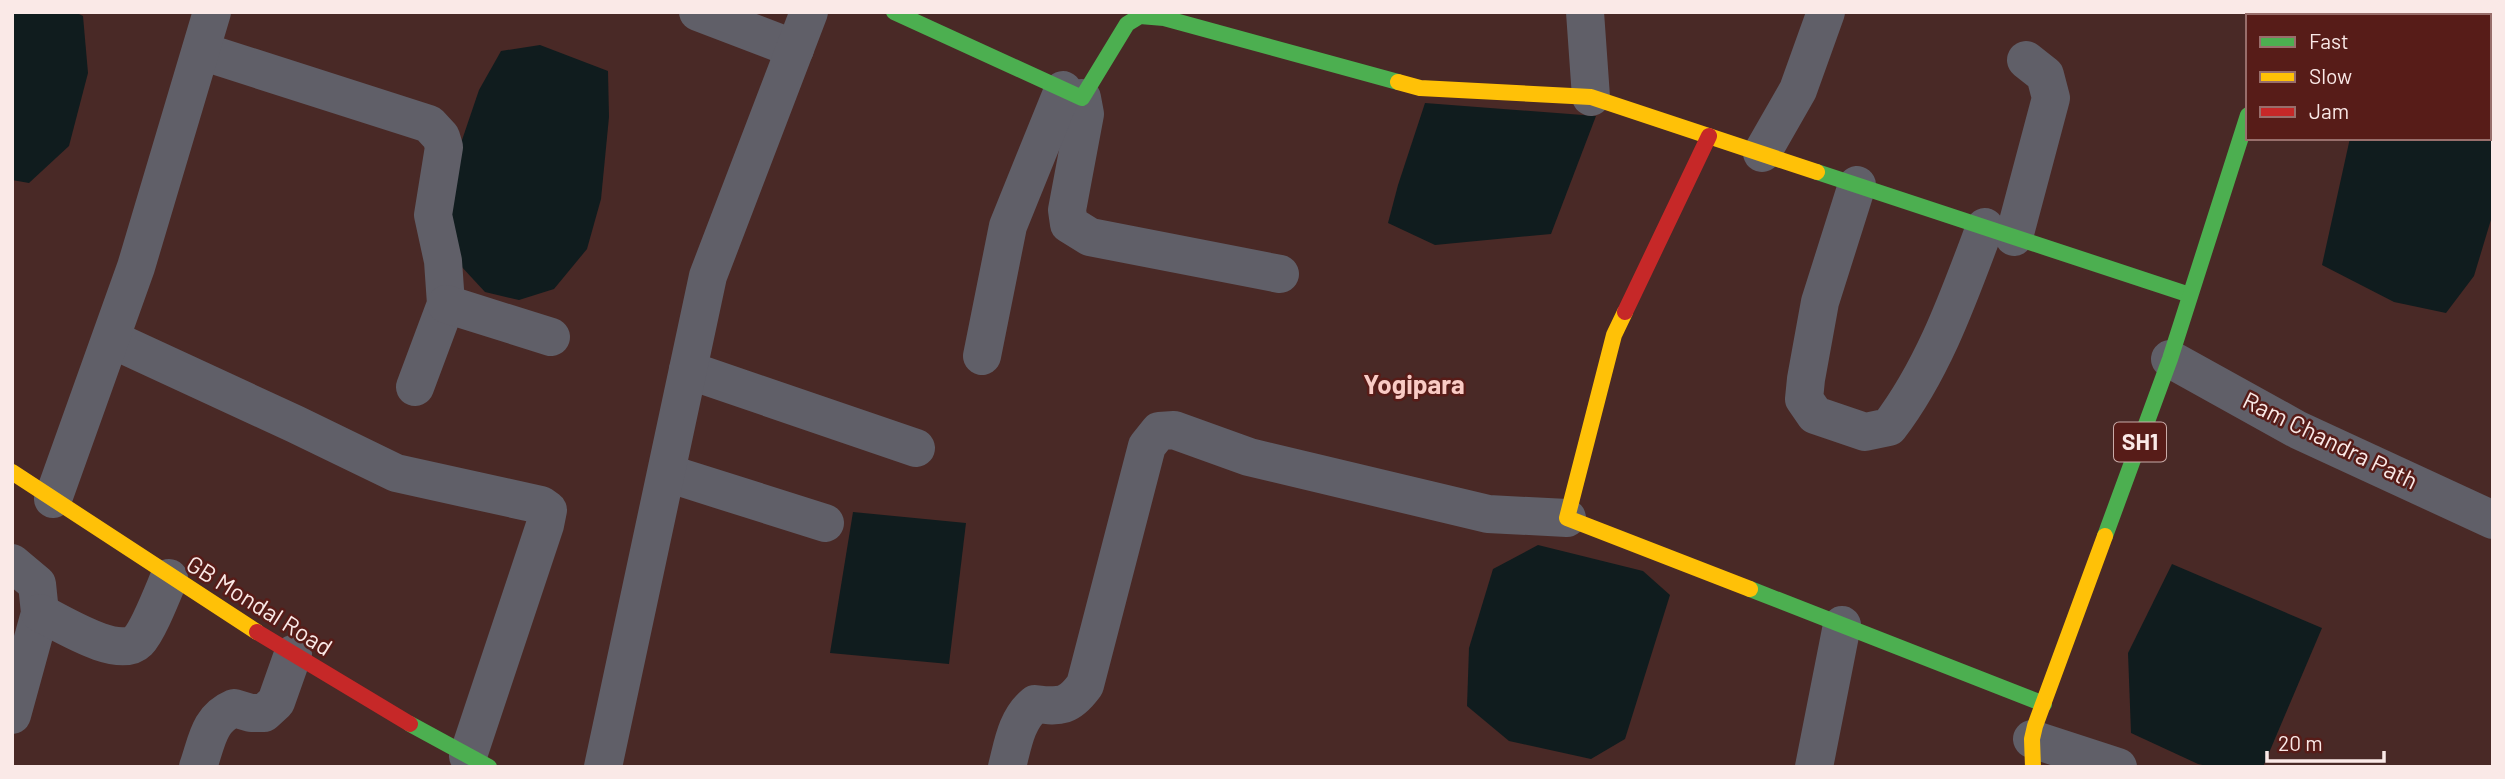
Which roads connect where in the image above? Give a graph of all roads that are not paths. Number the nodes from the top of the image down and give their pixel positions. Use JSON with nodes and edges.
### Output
{"nodes":[{"id":1,"x":212,"y":12,"type":"edge"},
{"id":2,"x":698,"y":12,"type":"edge"},
{"id":3,"x":809,"y":12,"type":"edge"},
{"id":4,"x":894,"y":12,"type":"edge"},
{"id":5,"x":1585,"y":12,"type":"edge"},
{"id":6,"x":1826,"y":12,"type":"edge"},
{"id":7,"x":1134,"y":14,"type":"edge"},
{"id":8,"x":795,"y":49,"type":"junction"},
{"id":9,"x":201,"y":51,"type":"junction"},
{"id":10,"x":2026,"y":60,"type":"dead end"},
{"id":11,"x":1072,"y":94,"type":"junction"},
{"id":12,"x":1591,"y":97,"type":"junction"},
{"id":13,"x":2246,"y":121,"type":"edge"},
{"id":14,"x":1709,"y":136,"type":"junction"},
{"id":15,"x":1762,"y":153,"type":"junction"},
{"id":16,"x":1857,"y":185,"type":"junction"},
{"id":17,"x":1999,"y":232,"type":"junction"},
{"id":18,"x":1280,"y":274,"type":"dead end"},
{"id":19,"x":2190,"y":295,"type":"junction"},
{"id":20,"x":446,"y":304,"type":"junction"},
{"id":21,"x":551,"y":337,"type":"dead end"},
{"id":22,"x":111,"y":339,"type":"junction"},
{"id":23,"x":982,"y":356,"type":"dead end"},
{"id":24,"x":2170,"y":359,"type":"junction"},
{"id":25,"x":688,"y":370,"type":"junction"},
{"id":26,"x":415,"y":387,"type":"dead end"},
{"id":27,"x":916,"y":447,"type":"dead end"},
{"id":28,"x":12,"y":472,"type":"edge"},
{"id":29,"x":667,"y":474,"type":"junction"},
{"id":30,"x":53,"y":499,"type":"junction"},
{"id":31,"x":1567,"y":518,"type":"junction"},
{"id":32,"x":2493,"y":520,"type":"edge"},
{"id":33,"x":825,"y":523,"type":"dead end"},
{"id":34,"x":12,"y":563,"type":"edge"},
{"id":35,"x":169,"y":578,"type":"junction"},
{"id":36,"x":40,"y":613,"type":"junction"},
{"id":37,"x":1842,"y":625,"type":"junction"},
{"id":38,"x":293,"y":654,"type":"junction"},
{"id":39,"x":12,"y":715,"type":"edge"},
{"id":40,"x":2036,"y":736,"type":"edge"},
{"id":41,"x":479,"y":761,"type":"edge"},
{"id":42,"x":198,"y":767,"type":"edge"},
{"id":43,"x":603,"y":767,"type":"edge"},
{"id":44,"x":1007,"y":767,"type":"edge"},
{"id":45,"x":1814,"y":767,"type":"edge"},
{"id":46,"x":2118,"y":767,"type":"edge"}],
"edges":[{"from":1,"to":9,"type":"street"},
{"from":2,"to":8,"type":"street"},
{"from":3,"to":8,"type":"street"},
{"from":4,"to":11,"type":"street"},
{"from":5,"to":12,"type":"street"},
{"from":6,"to":15,"type":"street"},
{"from":7,"to":11,"type":"street"},
{"from":7,"to":12,"type":"street"},
{"from":8,"to":25,"type":"street"},
{"from":9,"to":20,"type":"street"},
{"from":9,"to":22,"type":"street"},
{"from":10,"to":17,"type":"street"},
{"from":11,"to":18,"type":"street"},
{"from":11,"to":23,"type":"street"},
{"from":12,"to":14,"type":"street"},
{"from":13,"to":19,"type":"street","number":"SH1"},
{"from":14,"to":15,"type":"street"},
{"from":14,"to":31,"type":"street"},
{"from":15,"to":16,"type":"street"},
{"from":16,"to":17,"type":"street"},
{"from":16,"to":17,"type":"street"},
{"from":17,"to":19,"type":"street"},
{"from":19,"to":24,"type":"street","number":"SH1"},
{"from":20,"to":21,"type":"street"},
{"from":20,"to":26,"type":"street"},
{"from":22,"to":30,"type":"street"},
{"from":22,"to":41,"type":"street"},
{"from":24,"to":32,"type":"street","name":"Ram Chandra Path"},
{"from":24,"to":40,"type":"street","number":"SH1"},
{"from":25,"to":27,"type":"street"},
{"from":25,"to":29,"type":"street"},
{"from":28,"to":30,"type":"street","name":"GB Mondal Road"},
{"from":29,"to":33,"type":"street"},
{"from":29,"to":43,"type":"street"},
{"from":30,"to":35,"type":"street","name":"GB Mondal Road"},
{"from":31,"to":37,"type":"street"},
{"from":31,"to":44,"type":"street"},
{"from":34,"to":36,"type":"street"},
{"from":35,"to":36,"type":"street"},
{"from":35,"to":38,"type":"street","name":"GB Mondal Road"},
{"from":36,"to":39,"type":"street"},
{"from":37,"to":40,"type":"street"},
{"from":37,"to":45,"type":"street"},
{"from":38,"to":41,"type":"street","name":"GB Mondal Road"},
{"from":38,"to":42,"type":"street"},
{"from":40,"to":46,"type":"street"}]}
